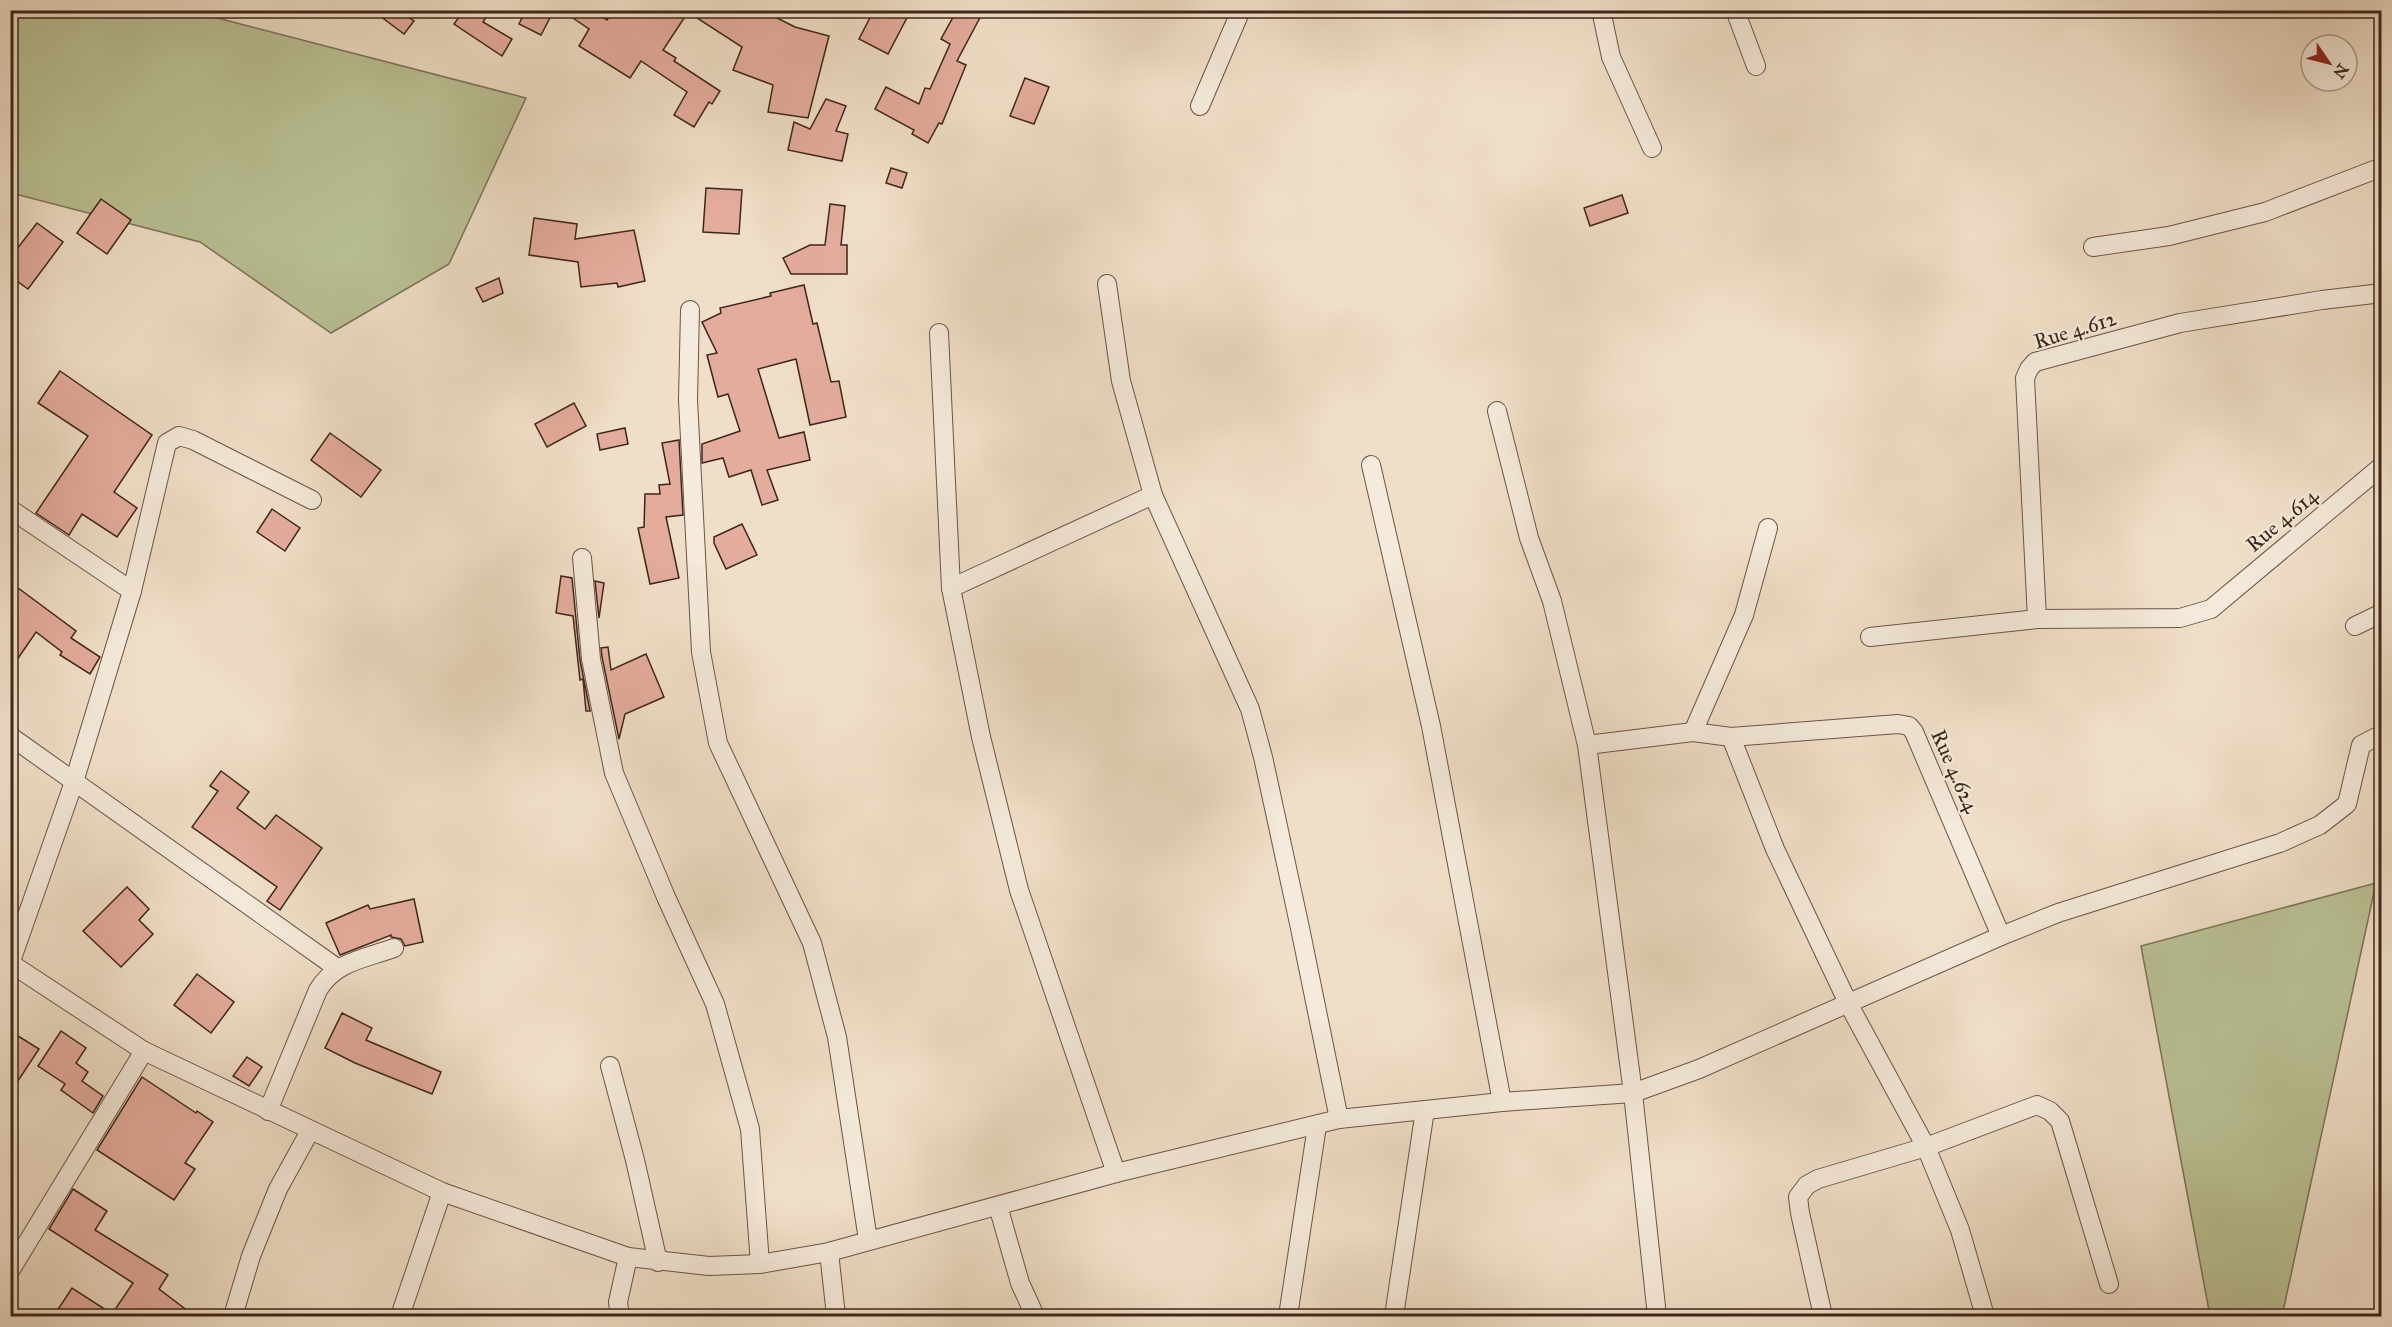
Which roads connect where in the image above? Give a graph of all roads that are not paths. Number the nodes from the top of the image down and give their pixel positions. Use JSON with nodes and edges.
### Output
{"nodes":[{"id":1,"x":1241,"y":10,"type":"edge"},
{"id":2,"x":1601,"y":10,"type":"edge"},
{"id":3,"x":1735,"y":10,"type":"edge"},
{"id":4,"x":1756,"y":66,"type":"dead end"},
{"id":5,"x":1200,"y":106,"type":"dead end"},
{"id":6,"x":1652,"y":148,"type":"dead end"},
{"id":7,"x":2382,"y":167,"type":"edge"},
{"id":8,"x":2093,"y":247,"type":"dead end"},
{"id":9,"x":1107,"y":284,"type":"dead end"},
{"id":10,"x":2382,"y":293,"type":"edge"},
{"id":11,"x":690,"y":310,"type":"dead end"},
{"id":12,"x":939,"y":333,"type":"dead end"},
{"id":13,"x":1497,"y":411,"type":"dead end"},
{"id":14,"x":1371,"y":465,"type":"dead end"},
{"id":15,"x":2382,"y":466,"type":"edge"},
{"id":16,"x":1153,"y":495,"type":"junction"},
{"id":17,"x":312,"y":500,"type":"dead end"},
{"id":18,"x":10,"y":509,"type":"edge"},
{"id":19,"x":1768,"y":528,"type":"dead end"},
{"id":20,"x":582,"y":558,"type":"dead end"},
{"id":21,"x":951,"y":588,"type":"junction"},
{"id":22,"x":132,"y":591,"type":"junction"},
{"id":23,"x":2382,"y":613,"type":"edge"},
{"id":24,"x":2037,"y":619,"type":"junction"},
{"id":25,"x":2355,"y":626,"type":"dead end"},
{"id":26,"x":1870,"y":637,"type":"dead end"},
{"id":27,"x":1692,"y":732,"type":"junction"},
{"id":28,"x":2382,"y":734,"type":"edge"},
{"id":29,"x":10,"y":736,"type":"edge"},
{"id":30,"x":1731,"y":737,"type":"junction"},
{"id":31,"x":1587,"y":745,"type":"junction"},
{"id":32,"x":74,"y":782,"type":"junction"},
{"id":33,"x":2001,"y":936,"type":"junction"},
{"id":34,"x":394,"y":948,"type":"dead end"},
{"id":35,"x":11,"y":964,"type":"edge"},
{"id":36,"x":337,"y":968,"type":"junction"},
{"id":37,"x":1849,"y":1005,"type":"junction"},
{"id":38,"x":144,"y":1051,"type":"junction"},
{"id":39,"x":610,"y":1066,"type":"dead end"},
{"id":40,"x":1634,"y":1093,"type":"junction"},
{"id":41,"x":1502,"y":1102,"type":"junction"},
{"id":42,"x":1425,"y":1110,"type":"junction"},
{"id":43,"x":268,"y":1111,"type":"junction"},
{"id":44,"x":1339,"y":1119,"type":"junction"},
{"id":45,"x":1317,"y":1126,"type":"junction"},
{"id":46,"x":310,"y":1131,"type":"junction"},
{"id":47,"x":1926,"y":1148,"type":"junction"},
{"id":48,"x":1116,"y":1173,"type":"junction"},
{"id":49,"x":442,"y":1192,"type":"junction"},
{"id":50,"x":998,"y":1206,"type":"junction"},
{"id":51,"x":868,"y":1240,"type":"junction"},
{"id":52,"x":829,"y":1252,"type":"junction"},
{"id":53,"x":628,"y":1257,"type":"junction"},
{"id":54,"x":658,"y":1262,"type":"junction"},
{"id":55,"x":760,"y":1264,"type":"junction"},
{"id":56,"x":10,"y":1271,"type":"edge"},
{"id":57,"x":2109,"y":1284,"type":"dead end"},
{"id":58,"x":233,"y":1317,"type":"edge"},
{"id":59,"x":400,"y":1317,"type":"edge"},
{"id":60,"x":620,"y":1317,"type":"edge"},
{"id":61,"x":836,"y":1317,"type":"edge"},
{"id":62,"x":1035,"y":1317,"type":"edge"},
{"id":63,"x":1288,"y":1317,"type":"edge"},
{"id":64,"x":1394,"y":1317,"type":"edge"},
{"id":65,"x":1657,"y":1317,"type":"edge"},
{"id":66,"x":1822,"y":1317,"type":"edge"},
{"id":67,"x":1985,"y":1317,"type":"edge"}],
"edges":[{"from":1,"to":5,"type":"street"},
{"from":2,"to":6,"type":"street"},
{"from":3,"to":4,"type":"street"},
{"from":7,"to":8,"type":"street"},
{"from":9,"to":16,"type":"street"},
{"from":10,"to":24,"type":"street","name":"Rue 4.612"},
{"from":11,"to":51,"type":"street"},
{"from":12,"to":21,"type":"street"},
{"from":13,"to":31,"type":"street"},
{"from":14,"to":41,"type":"street"},
{"from":15,"to":24,"type":"street","name":"Rue 4.614"},
{"from":16,"to":21,"type":"street"},
{"from":16,"to":44,"type":"street"},
{"from":17,"to":22,"type":"street"},
{"from":18,"to":22,"type":"street"},
{"from":19,"to":27,"type":"street"},
{"from":20,"to":55,"type":"street"},
{"from":21,"to":48,"type":"street"},
{"from":22,"to":32,"type":"street"},
{"from":23,"to":25,"type":"street"},
{"from":24,"to":26,"type":"street"},
{"from":27,"to":30,"type":"street","name":"Rue 4.624"},
{"from":27,"to":31,"type":"street","name":"Rue 4.624"},
{"from":28,"to":33,"type":"street"},
{"from":29,"to":32,"type":"street"},
{"from":30,"to":33,"type":"street","name":"Rue 4.624"},
{"from":30,"to":37,"type":"street"},
{"from":31,"to":40,"type":"street"},
{"from":32,"to":35,"type":"street"},
{"from":32,"to":36,"type":"street"},
{"from":33,"to":37,"type":"street"},
{"from":34,"to":36,"type":"street"},
{"from":35,"to":38,"type":"street"},
{"from":36,"to":43,"type":"street"},
{"from":37,"to":40,"type":"street"},
{"from":37,"to":47,"type":"street"},
{"from":38,"to":43,"type":"street"},
{"from":38,"to":56,"type":"street"},
{"from":39,"to":54,"type":"street"},
{"from":40,"to":41,"type":"street"},
{"from":40,"to":65,"type":"street"},
{"from":41,"to":42,"type":"street"},
{"from":42,"to":44,"type":"street"},
{"from":42,"to":64,"type":"street"},
{"from":43,"to":46,"type":"street"},
{"from":44,"to":45,"type":"street"},
{"from":45,"to":48,"type":"street"},
{"from":45,"to":63,"type":"street"},
{"from":46,"to":49,"type":"street"},
{"from":46,"to":58,"type":"street"},
{"from":47,"to":57,"type":"street"},
{"from":47,"to":66,"type":"street"},
{"from":47,"to":67,"type":"street"},
{"from":48,"to":50,"type":"street"},
{"from":49,"to":53,"type":"street"},
{"from":49,"to":59,"type":"street"},
{"from":50,"to":51,"type":"street"},
{"from":50,"to":62,"type":"street"},
{"from":51,"to":52,"type":"street"},
{"from":52,"to":55,"type":"street"},
{"from":52,"to":61,"type":"street"},
{"from":53,"to":54,"type":"street"},
{"from":53,"to":60,"type":"street"},
{"from":54,"to":55,"type":"street"}]}
